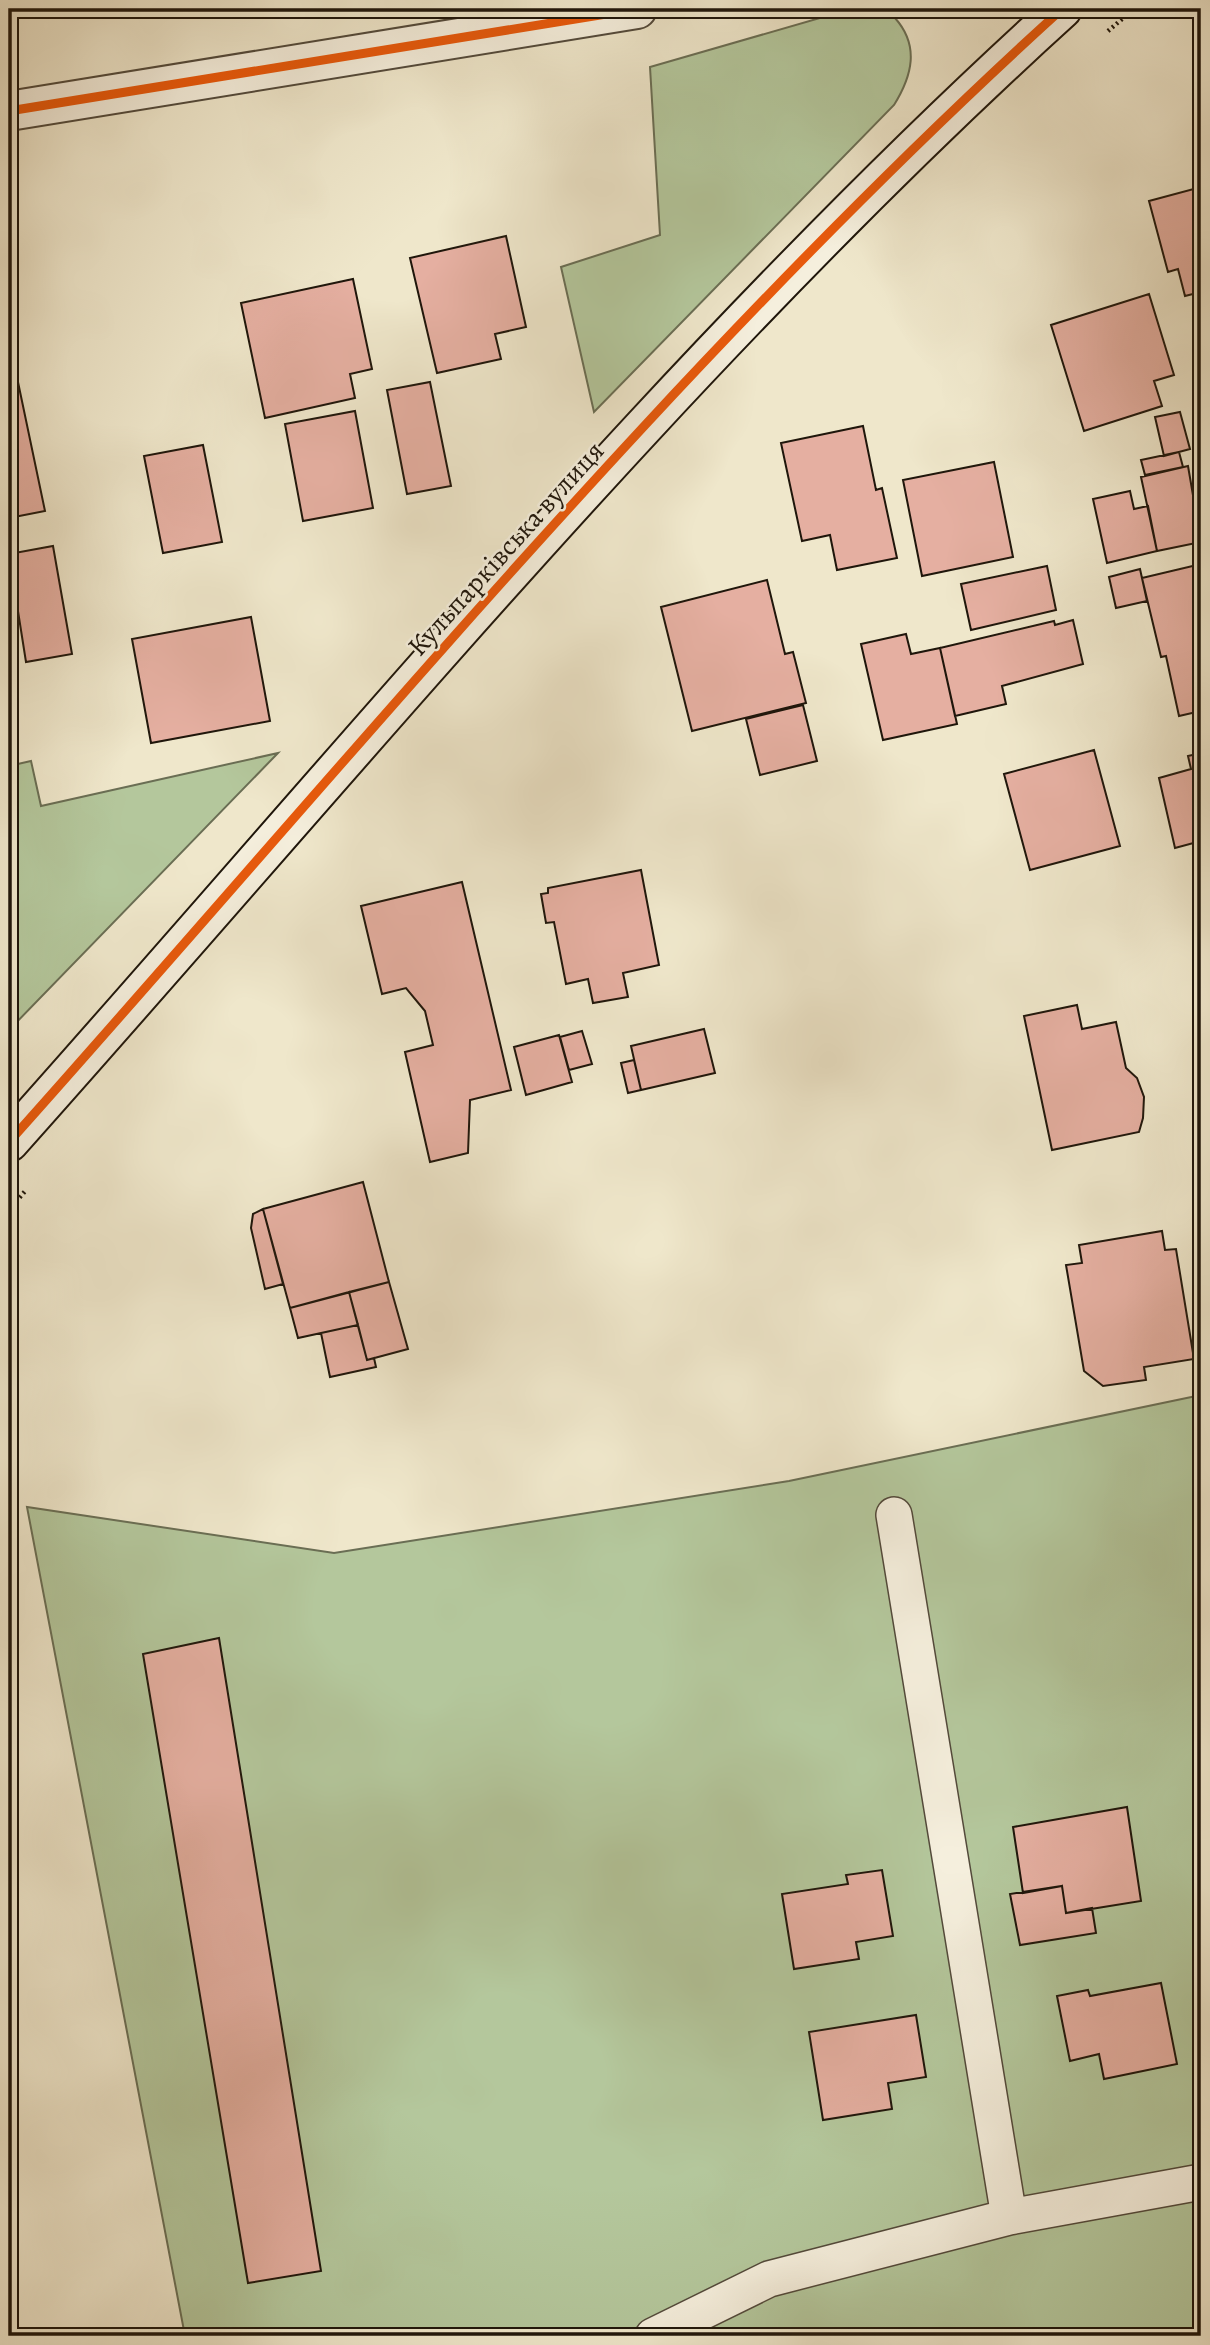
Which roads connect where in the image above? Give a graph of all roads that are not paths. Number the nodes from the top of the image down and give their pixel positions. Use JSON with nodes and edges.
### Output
{"nodes":[{"id":1,"x":636,"y":9,"type":"edge"},
{"id":2,"x":1062,"y":9,"type":"edge"},
{"id":3,"x":544,"y":16,"type":"edge"},
{"id":4,"x":9,"y":111,"type":"edge"},
{"id":5,"x":9,"y":1142,"type":"edge"},
{"id":6,"x":894,"y":1515,"type":"dead end"},
{"id":7,"x":1201,"y":2182,"type":"edge"},
{"id":8,"x":1009,"y":2217,"type":"junction"},
{"id":9,"x":653,"y":2336,"type":"edge"}],
"edges":[{"from":1,"to":3,"type":"main road"},
{"from":2,"to":5,"type":"main road","name":"Кульпарківська вулиця"},
{"from":3,"to":4,"type":"main road"},
{"from":6,"to":8,"type":"lane"},
{"from":7,"to":8,"type":"lane"},
{"from":8,"to":9,"type":"lane"}]}
